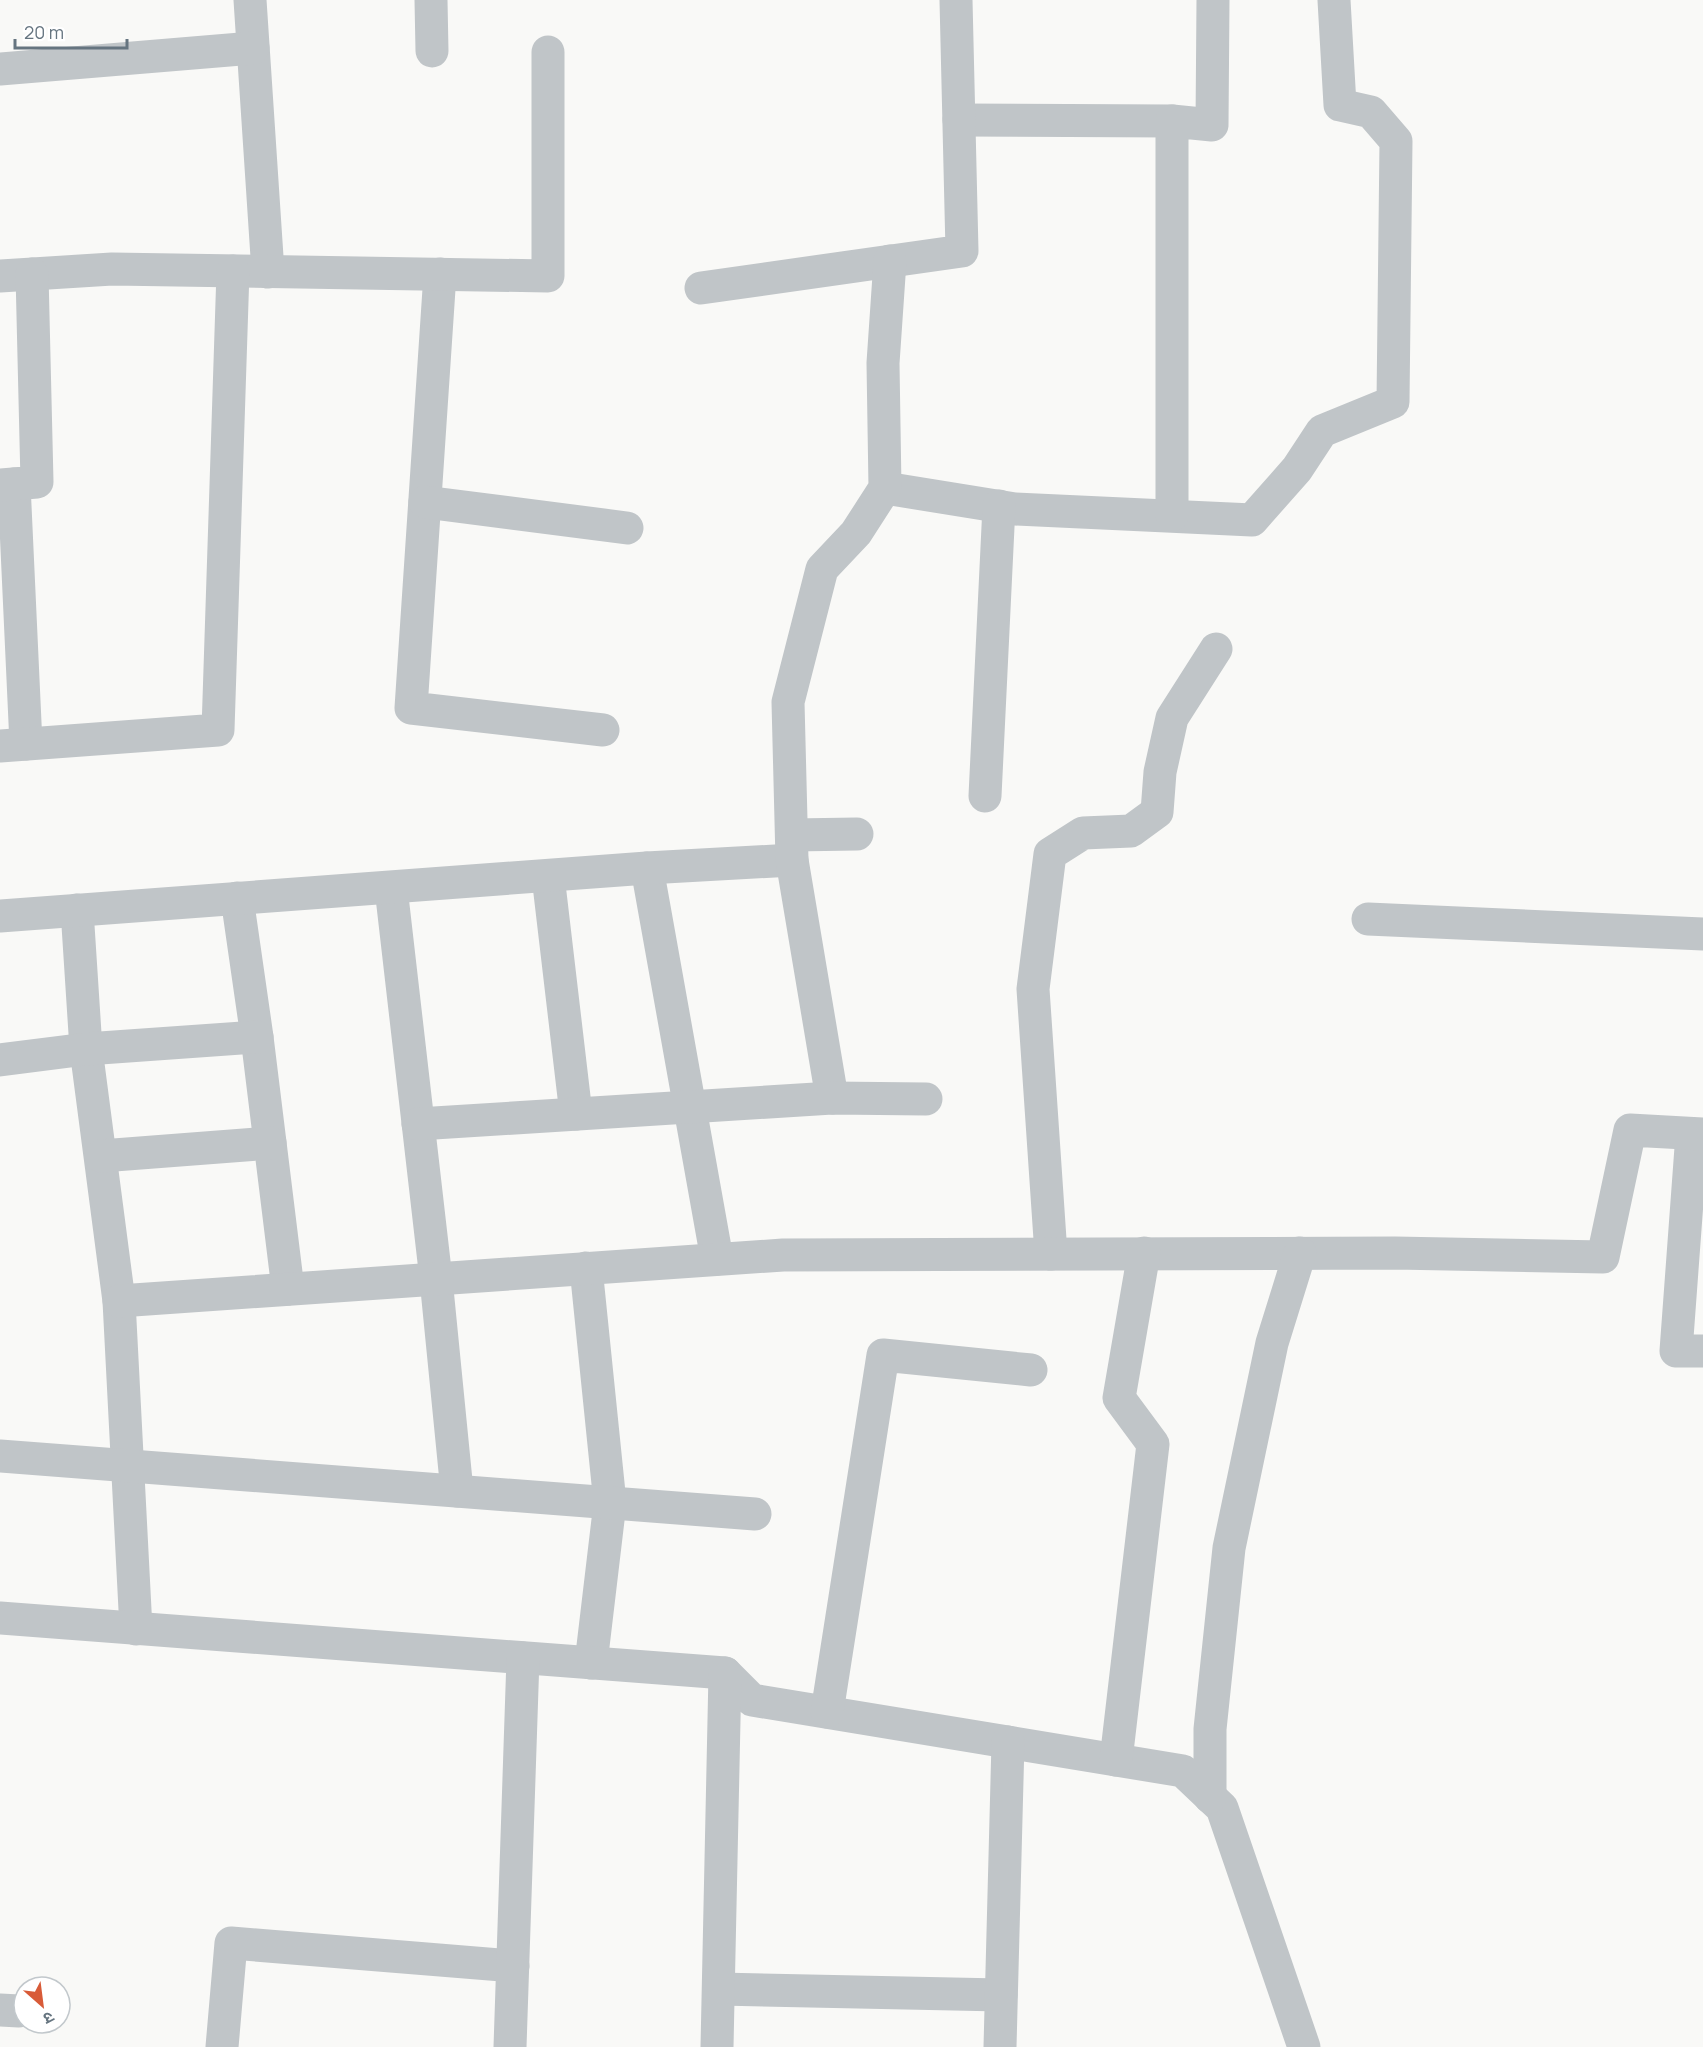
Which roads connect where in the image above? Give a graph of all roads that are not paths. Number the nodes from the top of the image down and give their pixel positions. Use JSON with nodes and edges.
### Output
{"nodes":[{"id":1,"x":250,"y":0,"type":"edge"},
{"id":2,"x":431,"y":0,"type":"edge"},
{"id":3,"x":956,"y":0,"type":"edge"},
{"id":4,"x":1214,"y":0,"type":"edge"},
{"id":5,"x":1334,"y":0,"type":"edge"},
{"id":6,"x":253,"y":48,"type":"junction"},
{"id":7,"x":432,"y":51,"type":"dead end"},
{"id":8,"x":548,"y":52,"type":"dead end"},
{"id":9,"x":0,"y":69,"type":"edge"},
{"id":10,"x":959,"y":120,"type":"junction"},
{"id":11,"x":1172,"y":121,"type":"junction"},
{"id":12,"x":890,"y":261,"type":"junction"},
{"id":13,"x":233,"y":271,"type":"junction"},
{"id":14,"x":268,"y":272,"type":"junction"},
{"id":15,"x":32,"y":274,"type":"junction"},
{"id":16,"x":440,"y":274,"type":"junction"},
{"id":17,"x":0,"y":276,"type":"edge"},
{"id":18,"x":700,"y":288,"type":"dead end"},
{"id":19,"x":7,"y":484,"type":"edge"},
{"id":20,"x":885,"y":488,"type":"junction"},
{"id":21,"x":425,"y":502,"type":"junction"},
{"id":22,"x":999,"y":506,"type":"junction"},
{"id":23,"x":1172,"y":515,"type":"junction"},
{"id":24,"x":627,"y":528,"type":"dead end"},
{"id":25,"x":1216,"y":649,"type":"dead end"},
{"id":26,"x":603,"y":730,"type":"dead end"},
{"id":27,"x":13,"y":745,"type":"edge"},
{"id":28,"x":985,"y":796,"type":"dead end"},
{"id":29,"x":856,"y":834,"type":"dead end"},
{"id":30,"x":792,"y":848,"type":"junction"},
{"id":31,"x":647,"y":868,"type":"junction"},
{"id":32,"x":548,"y":876,"type":"junction"},
{"id":33,"x":391,"y":888,"type":"junction"},
{"id":34,"x":237,"y":898,"type":"junction"},
{"id":35,"x":77,"y":910,"type":"junction"},
{"id":36,"x":0,"y":916,"type":"edge"},
{"id":37,"x":1368,"y":919,"type":"dead end"},
{"id":38,"x":1703,"y":934,"type":"edge"},
{"id":39,"x":257,"y":1036,"type":"junction"},
{"id":40,"x":86,"y":1049,"type":"junction"},
{"id":41,"x":0,"y":1060,"type":"edge"},
{"id":42,"x":832,"y":1098,"type":"junction"},
{"id":43,"x":926,"y":1099,"type":"dead end"},
{"id":44,"x":690,"y":1107,"type":"junction"},
{"id":45,"x":576,"y":1114,"type":"junction"},
{"id":46,"x":418,"y":1124,"type":"junction"},
{"id":47,"x":1697,"y":1134,"type":"edge"},
{"id":48,"x":270,"y":1143,"type":"junction"},
{"id":49,"x":100,"y":1156,"type":"junction"},
{"id":50,"x":1144,"y":1253,"type":"junction"},
{"id":51,"x":1300,"y":1253,"type":"junction"},
{"id":52,"x":1051,"y":1254,"type":"junction"},
{"id":53,"x":717,"y":1259,"type":"junction"},
{"id":54,"x":586,"y":1268,"type":"junction"},
{"id":55,"x":436,"y":1279,"type":"junction"},
{"id":56,"x":288,"y":1289,"type":"junction"},
{"id":57,"x":119,"y":1301,"type":"junction"},
{"id":58,"x":1703,"y":1351,"type":"edge"},
{"id":59,"x":1031,"y":1370,"type":"dead end"},
{"id":60,"x":0,"y":1456,"type":"edge"},
{"id":61,"x":127,"y":1466,"type":"junction"},
{"id":62,"x":457,"y":1491,"type":"junction"},
{"id":63,"x":610,"y":1503,"type":"junction"},
{"id":64,"x":755,"y":1514,"type":"dead end"},
{"id":65,"x":0,"y":1618,"type":"edge"},
{"id":66,"x":136,"y":1629,"type":"junction"},
{"id":67,"x":523,"y":1658,"type":"junction"},
{"id":68,"x":591,"y":1663,"type":"junction"},
{"id":69,"x":725,"y":1673,"type":"junction"},
{"id":70,"x":827,"y":1712,"type":"junction"},
{"id":71,"x":1008,"y":1742,"type":"junction"},
{"id":72,"x":1116,"y":1760,"type":"junction"},
{"id":73,"x":1210,"y":1797,"type":"junction"},
{"id":74,"x":513,"y":1966,"type":"junction"},
{"id":75,"x":718,"y":1989,"type":"junction"},
{"id":76,"x":1001,"y":1995,"type":"junction"},
{"id":77,"x":222,"y":2047,"type":"edge"},
{"id":78,"x":510,"y":2047,"type":"edge"},
{"id":79,"x":717,"y":2047,"type":"edge"},
{"id":80,"x":1000,"y":2047,"type":"edge"},
{"id":81,"x":1304,"y":2047,"type":"edge"}],
"edges":[{"from":1,"to":6,"type":"street"},
{"from":2,"to":7,"type":"street"},
{"from":3,"to":10,"type":"street"},
{"from":4,"to":11,"type":"street"},
{"from":5,"to":23,"type":"street"},
{"from":6,"to":9,"type":"street"},
{"from":6,"to":14,"type":"street"},
{"from":8,"to":16,"type":"street"},
{"from":10,"to":11,"type":"street"},
{"from":10,"to":12,"type":"street"},
{"from":11,"to":23,"type":"street"},
{"from":12,"to":18,"type":"street"},
{"from":12,"to":20,"type":"street"},
{"from":13,"to":14,"type":"street"},
{"from":13,"to":15,"type":"street"},
{"from":13,"to":27,"type":"street"},
{"from":14,"to":16,"type":"street"},
{"from":15,"to":17,"type":"street"},
{"from":15,"to":19,"type":"street"},
{"from":16,"to":21,"type":"street"},
{"from":19,"to":27,"type":"street"},
{"from":20,"to":22,"type":"street"},
{"from":20,"to":30,"type":"street"},
{"from":21,"to":24,"type":"street"},
{"from":21,"to":26,"type":"street"},
{"from":22,"to":23,"type":"street"},
{"from":22,"to":28,"type":"street"},
{"from":25,"to":52,"type":"street"},
{"from":29,"to":30,"type":"street"},
{"from":30,"to":31,"type":"street"},
{"from":30,"to":42,"type":"street"},
{"from":31,"to":32,"type":"street"},
{"from":31,"to":44,"type":"street"},
{"from":32,"to":33,"type":"street"},
{"from":32,"to":45,"type":"street"},
{"from":33,"to":34,"type":"street"},
{"from":33,"to":46,"type":"street"},
{"from":34,"to":35,"type":"street"},
{"from":34,"to":39,"type":"street"},
{"from":35,"to":36,"type":"street"},
{"from":35,"to":40,"type":"street"},
{"from":37,"to":38,"type":"street"},
{"from":39,"to":40,"type":"street"},
{"from":39,"to":48,"type":"street"},
{"from":40,"to":41,"type":"street"},
{"from":40,"to":49,"type":"street"},
{"from":42,"to":43,"type":"street"},
{"from":42,"to":44,"type":"street"},
{"from":44,"to":45,"type":"street"},
{"from":44,"to":53,"type":"street"},
{"from":45,"to":46,"type":"street"},
{"from":46,"to":55,"type":"street"},
{"from":47,"to":51,"type":"street"},
{"from":47,"to":58,"type":"street"},
{"from":48,"to":49,"type":"street"},
{"from":48,"to":56,"type":"street"},
{"from":49,"to":57,"type":"street"},
{"from":50,"to":51,"type":"street"},
{"from":50,"to":52,"type":"street"},
{"from":50,"to":72,"type":"street"},
{"from":51,"to":73,"type":"street"},
{"from":52,"to":53,"type":"street"},
{"from":53,"to":54,"type":"street"},
{"from":54,"to":55,"type":"street"},
{"from":54,"to":63,"type":"street"},
{"from":55,"to":56,"type":"street"},
{"from":55,"to":62,"type":"street"},
{"from":56,"to":57,"type":"street"},
{"from":57,"to":61,"type":"street"},
{"from":59,"to":70,"type":"street"},
{"from":60,"to":61,"type":"street"},
{"from":61,"to":62,"type":"street"},
{"from":61,"to":66,"type":"street"},
{"from":62,"to":63,"type":"street"},
{"from":63,"to":64,"type":"street"},
{"from":63,"to":68,"type":"street"},
{"from":65,"to":66,"type":"street"},
{"from":66,"to":67,"type":"street"},
{"from":67,"to":68,"type":"street"},
{"from":67,"to":74,"type":"street"},
{"from":68,"to":69,"type":"street"},
{"from":69,"to":70,"type":"street"},
{"from":69,"to":75,"type":"street"},
{"from":70,"to":71,"type":"street"},
{"from":71,"to":72,"type":"street"},
{"from":71,"to":76,"type":"street"},
{"from":72,"to":73,"type":"street"},
{"from":73,"to":81,"type":"street"},
{"from":74,"to":77,"type":"street"},
{"from":74,"to":78,"type":"street"},
{"from":75,"to":76,"type":"street"},
{"from":75,"to":79,"type":"street"},
{"from":76,"to":80,"type":"street"}]}
